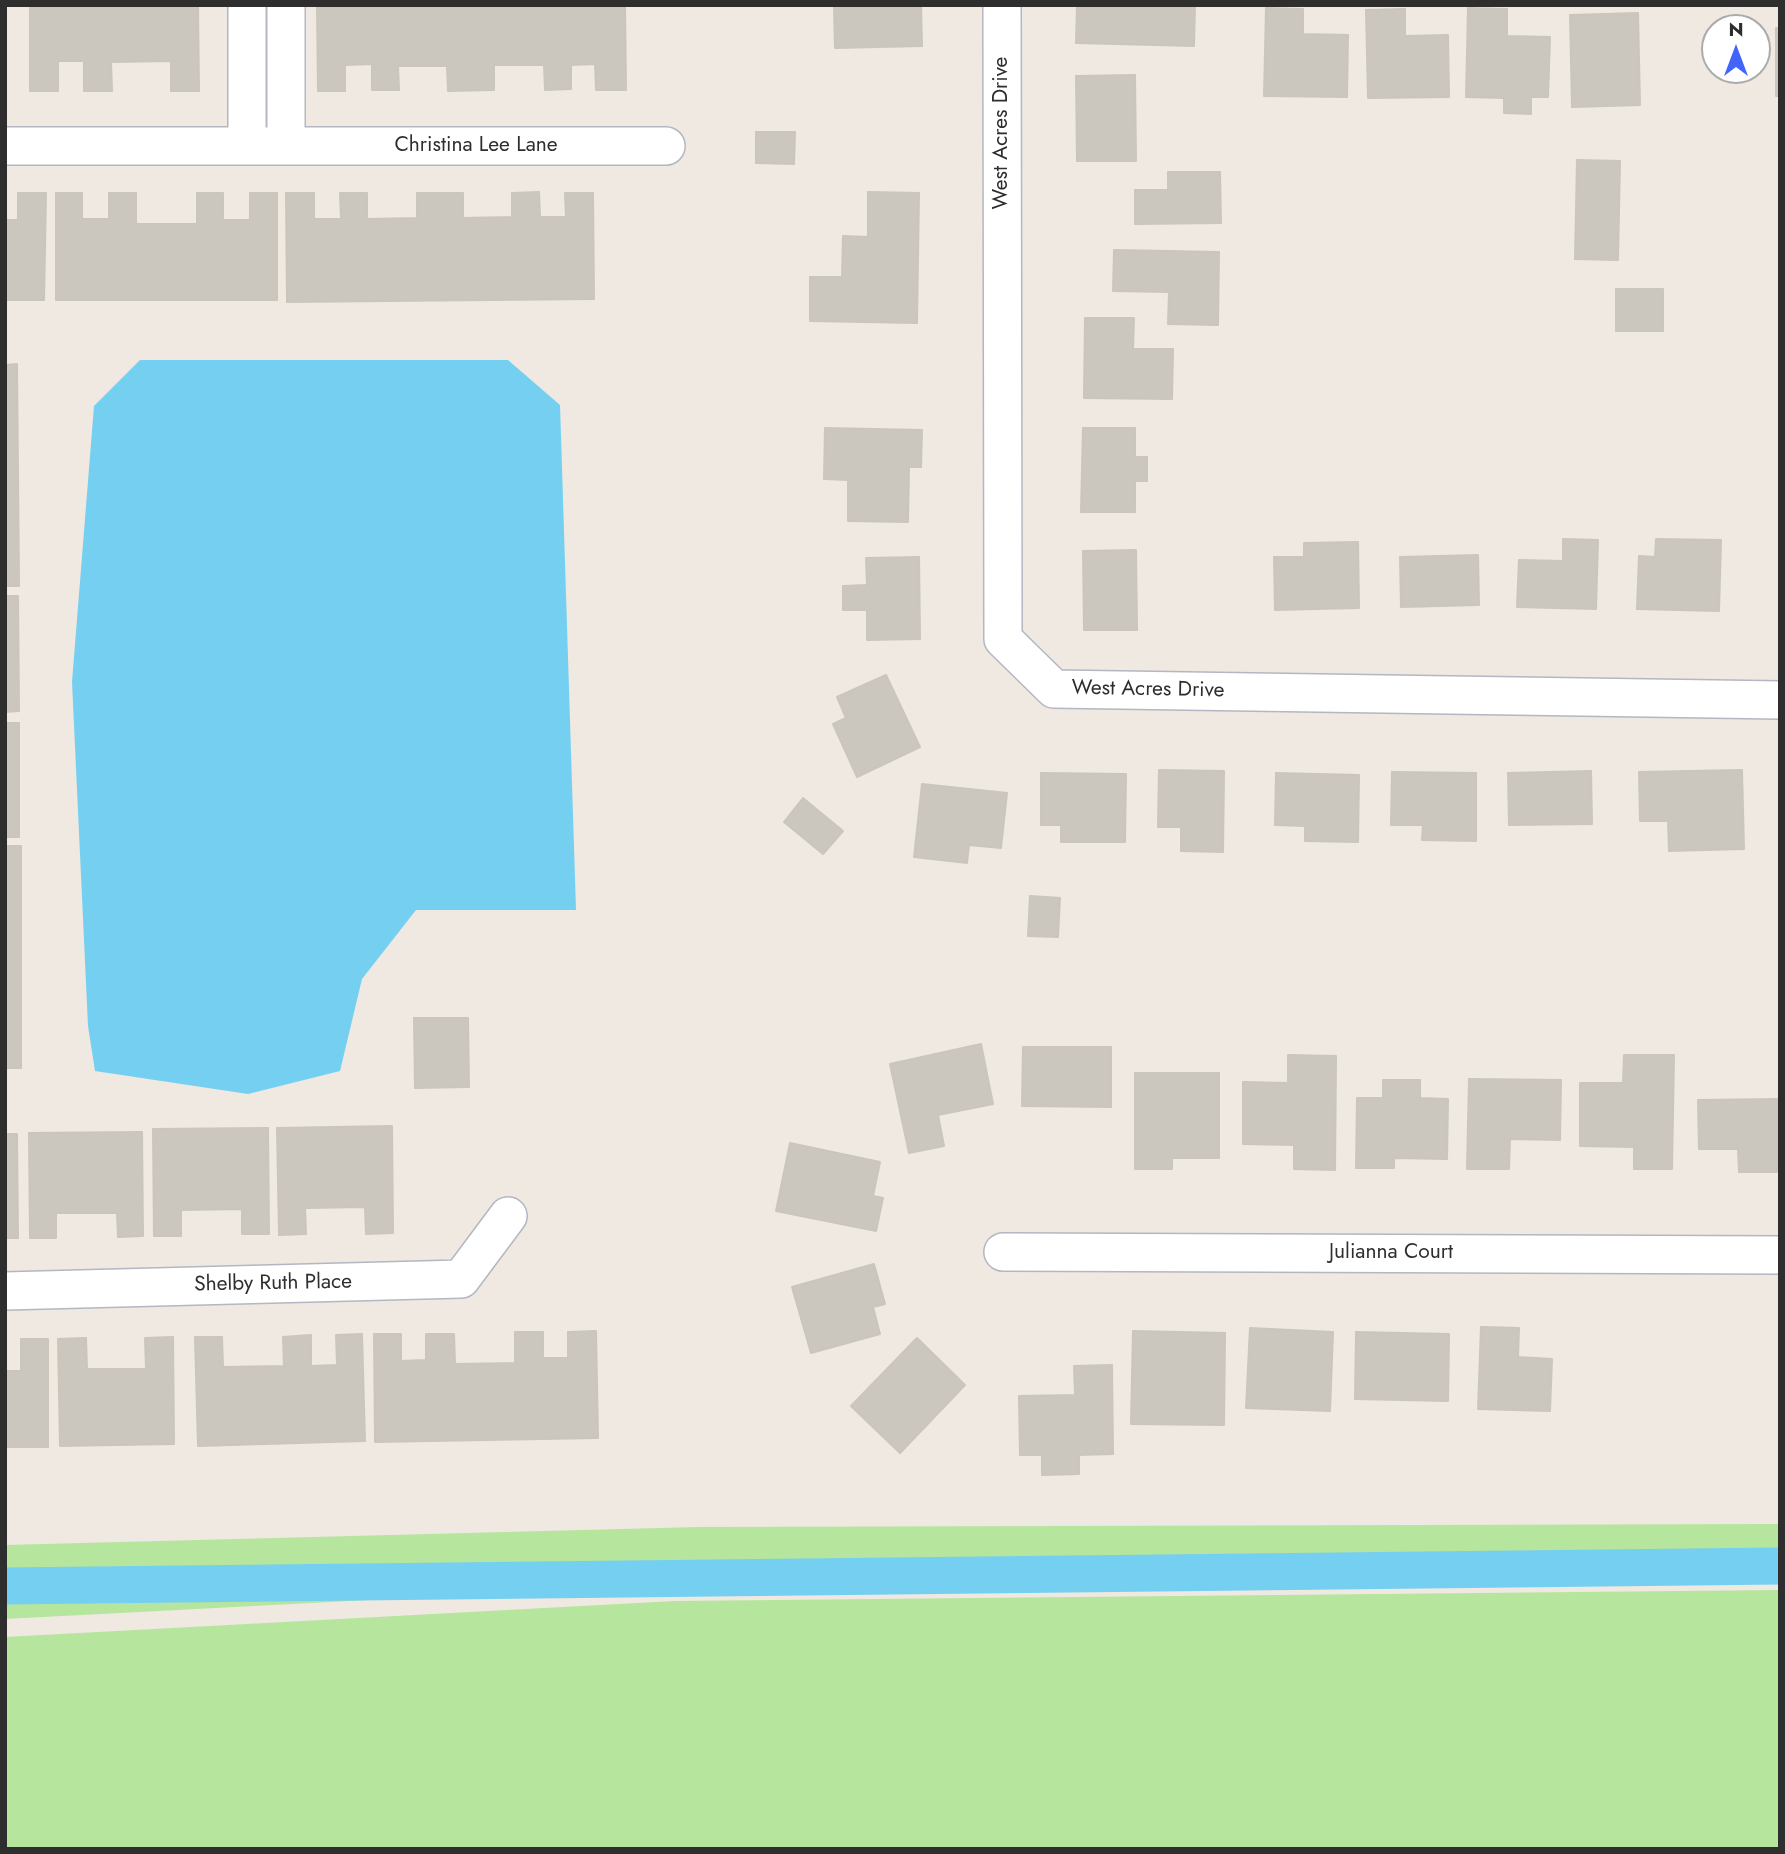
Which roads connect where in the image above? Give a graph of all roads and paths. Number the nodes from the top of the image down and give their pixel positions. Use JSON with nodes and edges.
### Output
{"nodes":[{"id":1,"x":247,"y":5,"type":"edge"},
{"id":2,"x":286,"y":5,"type":"edge"},
{"id":3,"x":1002,"y":5,"type":"edge"},
{"id":4,"x":5,"y":146,"type":"edge"},
{"id":5,"x":247,"y":146,"type":"junction"},
{"id":6,"x":286,"y":146,"type":"junction"},
{"id":7,"x":666,"y":146,"type":"dead end"},
{"id":8,"x":1780,"y":700,"type":"edge"},
{"id":9,"x":508,"y":1216,"type":"dead end"},
{"id":10,"x":1003,"y":1252,"type":"dead end"},
{"id":11,"x":1780,"y":1255,"type":"edge"},
{"id":12,"x":5,"y":1291,"type":"edge"}],
"edges":[{"from":1,"to":5,"type":"street"},
{"from":2,"to":6,"type":"street"},
{"from":3,"to":8,"type":"street","name":"West Acres Drive"},
{"from":4,"to":5,"type":"street","name":"Christina Lee Lane"},
{"from":5,"to":6,"type":"street","name":"Christina Lee Lane"},
{"from":6,"to":7,"type":"street","name":"Christina Lee Lane"},
{"from":9,"to":12,"type":"street","name":"Shelby Ruth Place"},
{"from":10,"to":11,"type":"street","name":"Julianna Court"}]}
